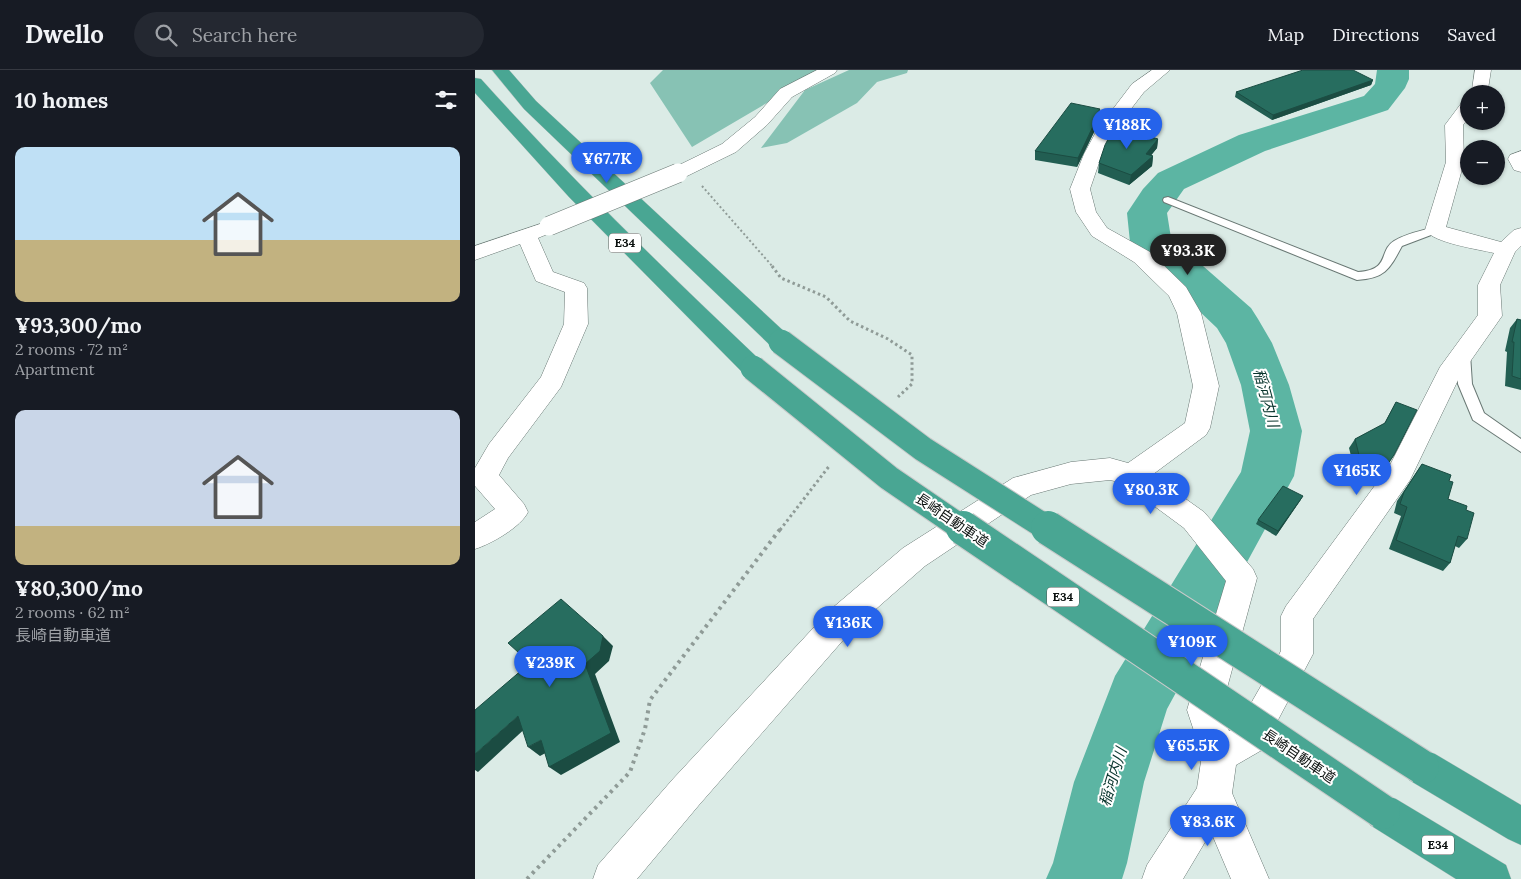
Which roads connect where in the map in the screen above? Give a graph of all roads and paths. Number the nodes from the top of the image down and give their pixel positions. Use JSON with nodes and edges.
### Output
{"nodes":[{"id":1,"x":500,"y":70,"type":"edge"},
{"id":2,"x":829,"y":70,"type":"edge"},
{"id":3,"x":1162,"y":70,"type":"edge"},
{"id":4,"x":1483,"y":70,"type":"edge"},
{"id":5,"x":475,"y":83,"type":"edge"},
{"id":6,"x":1481,"y":85,"type":"edge"},
{"id":7,"x":1460,"y":117,"type":"edge"},
{"id":8,"x":1521,"y":157,"type":"edge"},
{"id":9,"x":1521,"y":166,"type":"edge"},
{"id":10,"x":682,"y":171,"type":"junction"},
{"id":11,"x":1168,"y":200,"type":"dead end"},
{"id":12,"x":1435,"y":230,"type":"junction"},
{"id":13,"x":527,"y":236,"type":"junction"},
{"id":14,"x":1514,"y":242,"type":"edge"},
{"id":15,"x":475,"y":253,"type":"edge"},
{"id":16,"x":1463,"y":354,"type":"junction"},
{"id":17,"x":897,"y":398,"type":"dead end"},
{"id":18,"x":1521,"y":446,"type":"edge"},
{"id":19,"x":834,"y":460,"type":"dead end"},
{"id":20,"x":1132,"y":475,"type":"junction"},
{"id":21,"x":475,"y":537,"type":"edge"},
{"id":22,"x":1220,"y":755,"type":"junction"},
{"id":23,"x":1215,"y":794,"type":"junction"},
{"id":24,"x":1521,"y":826,"type":"edge"},
{"id":25,"x":527,"y":879,"type":"edge"},
{"id":26,"x":612,"y":879,"type":"edge"},
{"id":27,"x":1161,"y":879,"type":"edge"},
{"id":28,"x":1250,"y":879,"type":"edge"},
{"id":29,"x":1492,"y":879,"type":"edge"}],
"edges":[{"from":1,"to":24,"type":"highway","number":"E34","bridge":true},
{"from":2,"to":10,"type":"street"},
{"from":3,"to":20,"type":"street"},
{"from":4,"to":6,"type":"street"},
{"from":5,"to":29,"type":"highway","name":"長崎自動車道","number":"E34","bridge":true},
{"from":7,"to":12,"type":"street"},
{"from":8,"to":9,"type":"street"},
{"from":10,"to":13,"type":"street","bridge":true},
{"from":10,"to":17,"type":"path"},
{"from":11,"to":12,"type":"lane"},
{"from":12,"to":14,"type":"street"},
{"from":13,"to":15,"type":"street"},
{"from":13,"to":21,"type":"street"},
{"from":14,"to":16,"type":"street"},
{"from":16,"to":18,"type":"lane"},
{"from":16,"to":22,"type":"street"},
{"from":19,"to":25,"type":"path"},
{"from":20,"to":22,"type":"street"},
{"from":20,"to":26,"type":"street"},
{"from":22,"to":23,"type":"street"},
{"from":23,"to":27,"type":"street"},
{"from":23,"to":28,"type":"street"}]}
